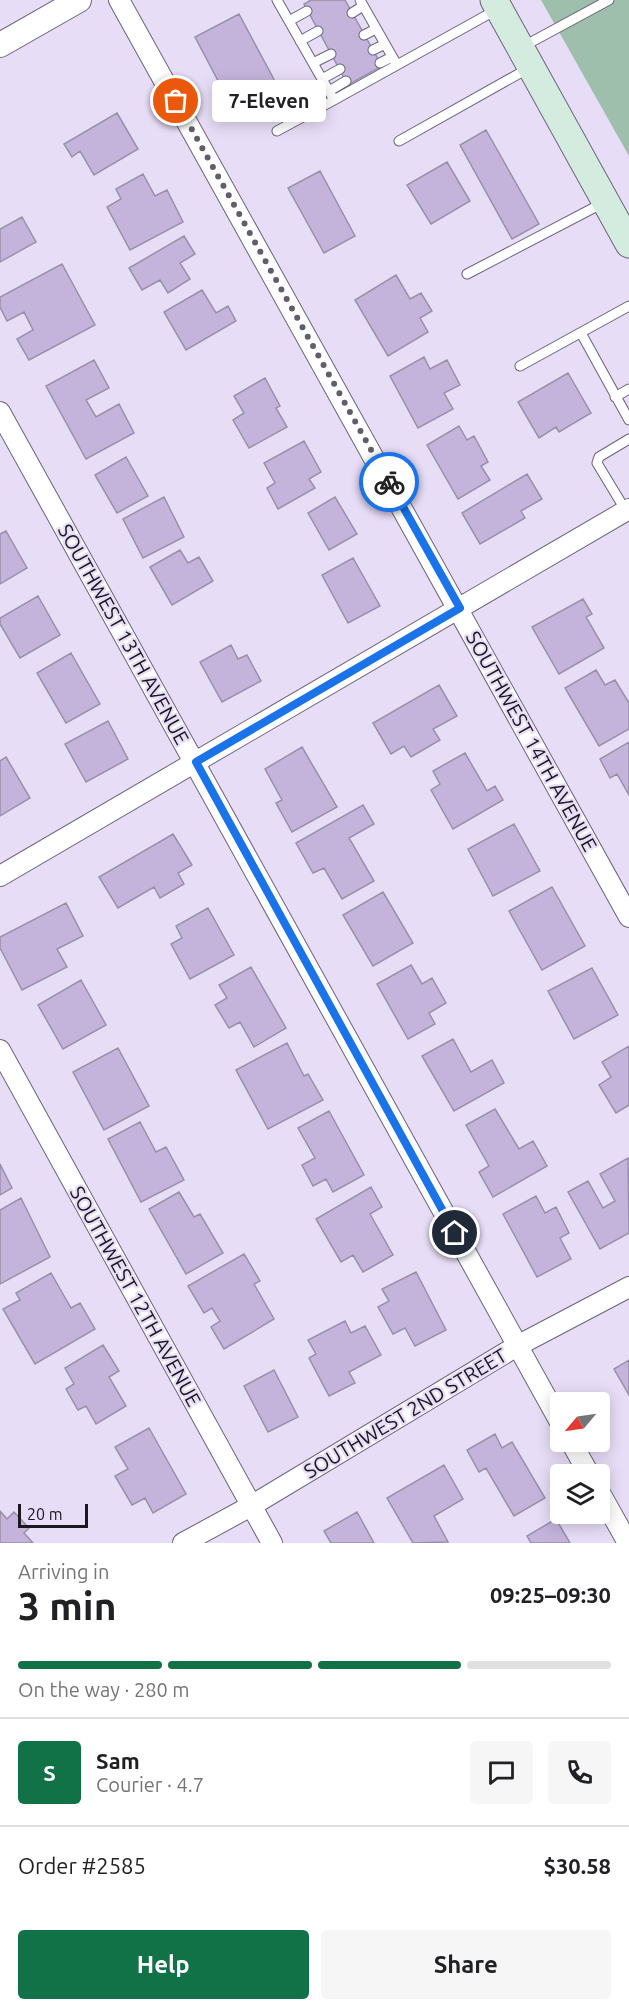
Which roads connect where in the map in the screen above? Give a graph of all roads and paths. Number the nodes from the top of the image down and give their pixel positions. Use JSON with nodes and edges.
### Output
{"nodes":[{"id":1,"x":79,"y":0,"type":"edge"},
{"id":2,"x":119,"y":0,"type":"edge"},
{"id":3,"x":609,"y":0,"type":"edge"},
{"id":4,"x":280,"y":1,"type":"edge"},
{"id":5,"x":361,"y":3,"type":"edge"},
{"id":6,"x":496,"y":4,"type":"edge"},
{"id":7,"x":307,"y":11,"type":"dead end"},
{"id":8,"x":352,"y":13,"type":"dead end"},
{"id":9,"x":289,"y":21,"type":"junction"},
{"id":10,"x":376,"y":29,"type":"junction"},
{"id":11,"x":318,"y":31,"type":"dead end"},
{"id":12,"x":364,"y":35,"type":"dead end"},
{"id":13,"x":300,"y":41,"type":"junction"},
{"id":14,"x":385,"y":44,"type":"junction"},
{"id":15,"x":0,"y":45,"type":"edge"},
{"id":16,"x":373,"y":50,"type":"dead end"},
{"id":17,"x":331,"y":54,"type":"dead end"},
{"id":18,"x":526,"y":58,"type":"junction"},
{"id":19,"x":394,"y":61,"type":"junction"},
{"id":20,"x":313,"y":63,"type":"junction"},
{"id":21,"x":380,"y":63,"type":"dead end"},
{"id":22,"x":340,"y":69,"type":"dead end"},
{"id":23,"x":322,"y":79,"type":"junction"},
{"id":24,"x":346,"y":81,"type":"dead end"},
{"id":25,"x":331,"y":95,"type":"junction"},
{"id":26,"x":277,"y":131,"type":"dead end"},
{"id":27,"x":399,"y":141,"type":"dead end"},
{"id":28,"x":605,"y":201,"type":"junction"},
{"id":29,"x":629,"y":244,"type":"edge"},
{"id":30,"x":467,"y":274,"type":"dead end"},
{"id":31,"x":629,"y":306,"type":"edge"},
{"id":32,"x":581,"y":333,"type":"junction"},
{"id":33,"x":520,"y":366,"type":"dead end"},
{"id":34,"x":629,"y":389,"type":"edge"},
{"id":35,"x":615,"y":397,"type":"junction"},
{"id":36,"x":0,"y":412,"type":"edge"},
{"id":37,"x":629,"y":420,"type":"edge"},
{"id":38,"x":629,"y":439,"type":"edge"},
{"id":39,"x":627,"y":510,"type":"edge"},
{"id":40,"x":460,"y":608,"type":"junction"},
{"id":41,"x":196,"y":762,"type":"junction"},
{"id":42,"x":0,"y":876,"type":"edge"},
{"id":43,"x":629,"y":916,"type":"edge"},
{"id":44,"x":0,"y":1050,"type":"edge"},
{"id":45,"x":629,"y":1287,"type":"edge"},
{"id":46,"x":517,"y":1346,"type":"junction"},
{"id":47,"x":550,"y":1404,"type":"edge"},
{"id":48,"x":251,"y":1506,"type":"junction"},
{"id":49,"x":610,"y":1511,"type":"edge"},
{"id":50,"x":183,"y":1543,"type":"edge"},
{"id":51,"x":272,"y":1543,"type":"edge"},
{"id":52,"x":628,"y":1543,"type":"edge"}],
"edges":[{"from":1,"to":15,"type":"street"},
{"from":2,"to":40,"type":"street","name":"SOUTHWEST 14TH AVENUE"},
{"from":3,"to":18,"type":"lane"},
{"from":4,"to":9,"type":"lane"},
{"from":5,"to":8,"type":"lane"},
{"from":5,"to":10,"type":"lane"},
{"from":6,"to":18,"type":"main road"},
{"from":6,"to":19,"type":"lane"},
{"from":7,"to":9,"type":"lane"},
{"from":9,"to":13,"type":"lane"},
{"from":10,"to":12,"type":"lane"},
{"from":10,"to":14,"type":"lane"},
{"from":11,"to":13,"type":"lane"},
{"from":13,"to":20,"type":"lane"},
{"from":14,"to":16,"type":"lane"},
{"from":14,"to":19,"type":"lane"},
{"from":17,"to":20,"type":"lane"},
{"from":18,"to":27,"type":"lane"},
{"from":18,"to":28,"type":"main road"},
{"from":19,"to":21,"type":"lane"},
{"from":19,"to":25,"type":"lane"},
{"from":20,"to":23,"type":"lane"},
{"from":22,"to":23,"type":"lane"},
{"from":23,"to":25,"type":"lane"},
{"from":24,"to":25,"type":"lane"},
{"from":25,"to":26,"type":"lane"},
{"from":28,"to":29,"type":"main road"},
{"from":28,"to":30,"type":"lane"},
{"from":31,"to":32,"type":"lane"},
{"from":32,"to":33,"type":"lane"},
{"from":32,"to":35,"type":"lane"},
{"from":34,"to":35,"type":"lane"},
{"from":35,"to":37,"type":"lane"},
{"from":36,"to":41,"type":"street","name":"SOUTHWEST 13TH AVENUE"},
{"from":38,"to":39,"type":"lane"},
{"from":39,"to":40,"type":"street"},
{"from":40,"to":41,"type":"street"},
{"from":40,"to":43,"type":"street","name":"SOUTHWEST 14TH AVENUE"},
{"from":41,"to":42,"type":"street"},
{"from":41,"to":46,"type":"street","name":"SOUTHWEST 13TH AVENUE"},
{"from":44,"to":48,"type":"street","name":"SOUTHWEST 12TH AVENUE"},
{"from":45,"to":46,"type":"street","name":"SOUTHWEST 2ND STREET"},
{"from":46,"to":47,"type":"street","name":"SOUTHWEST 13TH AVENUE"},
{"from":46,"to":48,"type":"street","name":"SOUTHWEST 2ND STREET"},
{"from":48,"to":50,"type":"street","name":"SOUTHWEST 2ND STREET"},
{"from":48,"to":51,"type":"street","name":"SOUTHWEST 12TH AVENUE"},
{"from":49,"to":52,"type":"street"}]}
